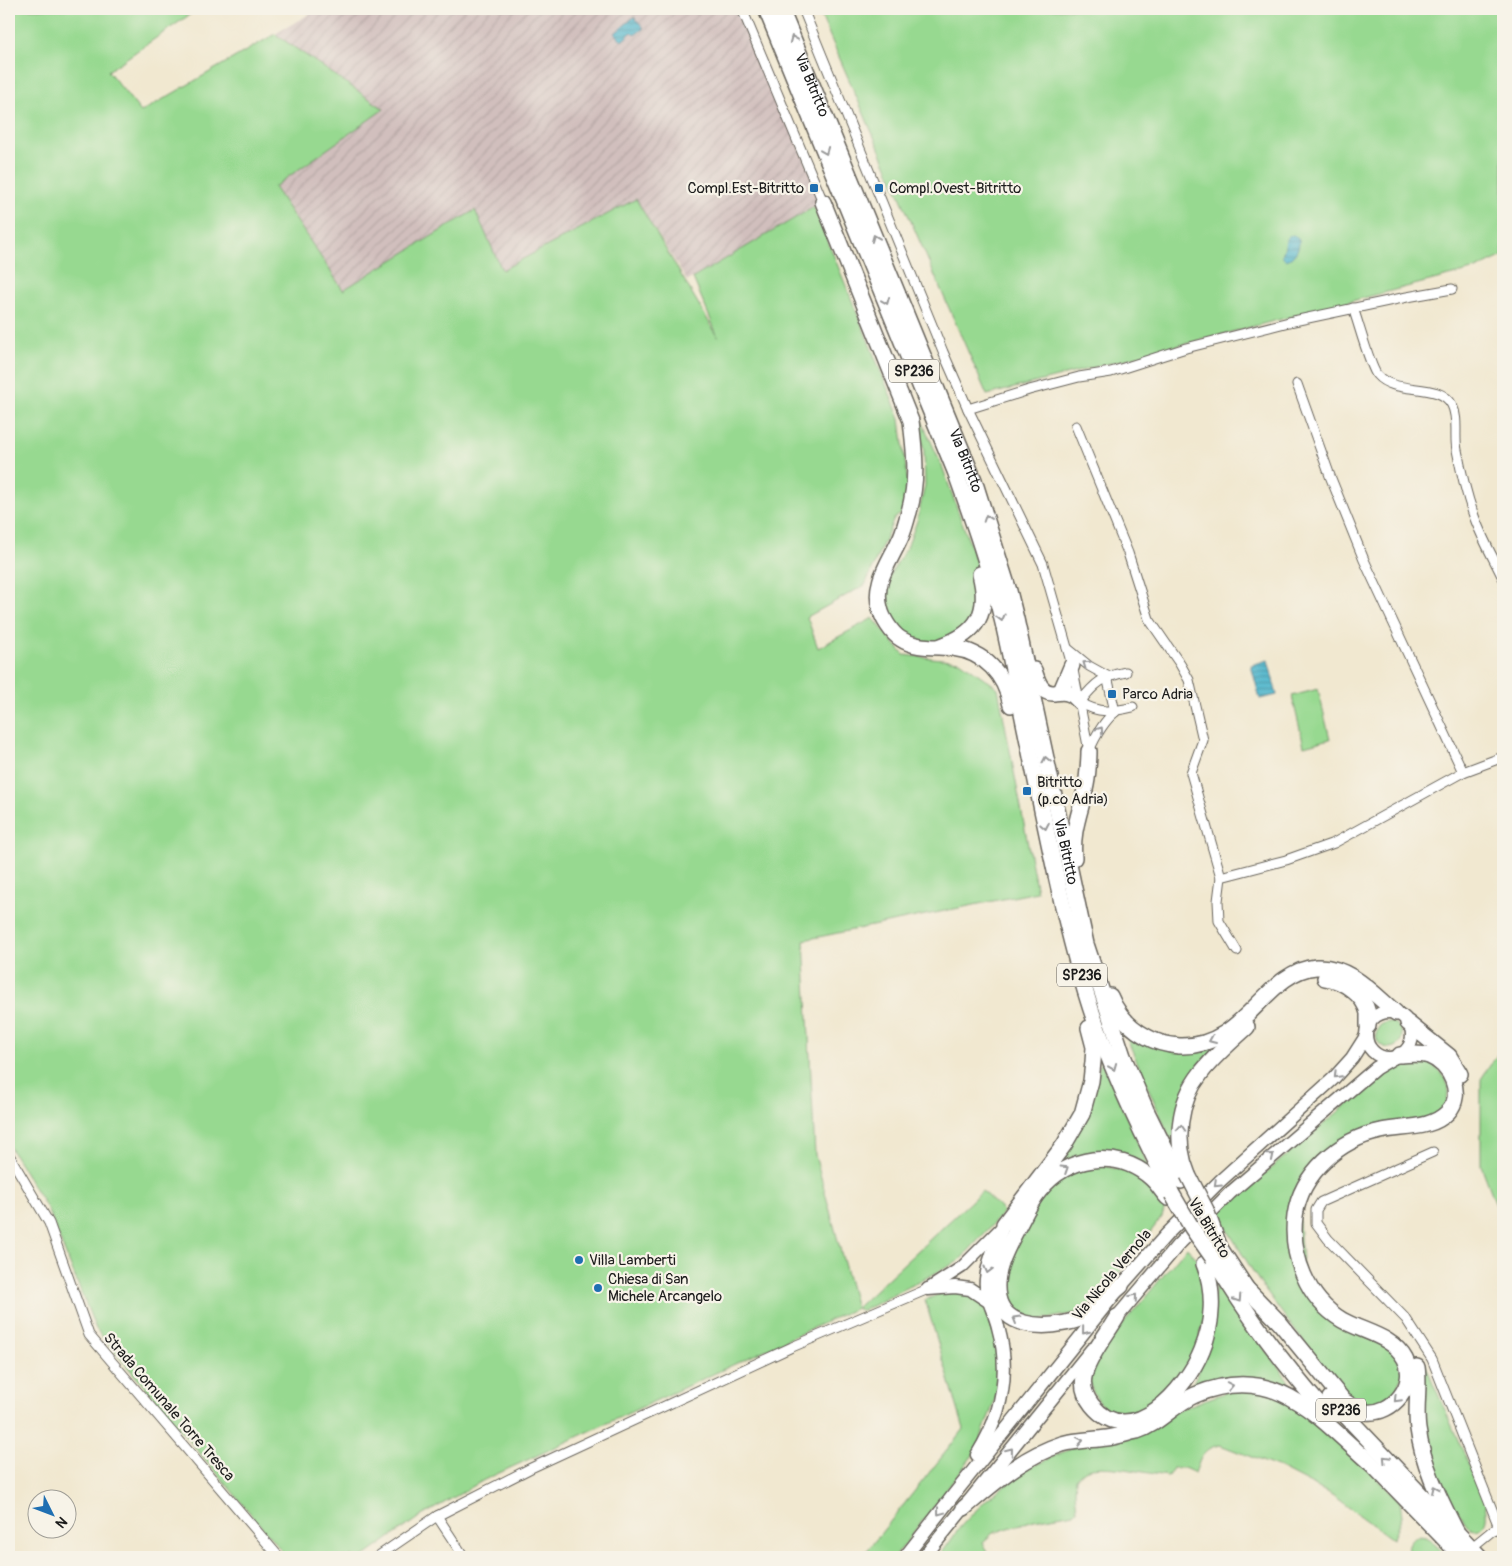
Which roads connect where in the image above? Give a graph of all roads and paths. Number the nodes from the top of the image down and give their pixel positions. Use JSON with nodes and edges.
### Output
{"nodes":[{"id":1,"x":742,"y":9,"type":"edge"},
{"id":2,"x":766,"y":9,"type":"edge"},
{"id":3,"x":780,"y":9,"type":"edge"},
{"id":4,"x":802,"y":9,"type":"edge"},
{"id":5,"x":823,"y":202,"type":"joint"},
{"id":6,"x":1452,"y":289,"type":"dead end"},
{"id":7,"x":1353,"y":308,"type":"junction"},
{"id":8,"x":1297,"y":384,"type":"dead end"},
{"id":9,"x":968,"y":409,"type":"junction"},
{"id":10,"x":935,"y":422,"type":"junction"},
{"id":11,"x":1076,"y":426,"type":"dead end"},
{"id":12,"x":1001,"y":565,"type":"junction"},
{"id":13,"x":1503,"y":578,"type":"edge"},
{"id":14,"x":937,"y":648,"type":"junction"},
{"id":15,"x":1066,"y":648,"type":"junction"},
{"id":16,"x":1072,"y":665,"type":"junction"},
{"id":17,"x":1126,"y":672,"type":"dead end"},
{"id":18,"x":1107,"y":676,"type":"junction"},
{"id":19,"x":1060,"y":691,"type":"junction"},
{"id":20,"x":1080,"y":702,"type":"junction"},
{"id":21,"x":1133,"y":707,"type":"dead end"},
{"id":22,"x":1115,"y":712,"type":"junction"},
{"id":23,"x":1028,"y":744,"type":"junction"},
{"id":24,"x":1089,"y":751,"type":"junction"},
{"id":25,"x":1503,"y":757,"type":"edge"},
{"id":26,"x":1463,"y":772,"type":"junction"},
{"id":27,"x":1053,"y":862,"type":"junction"},
{"id":28,"x":1221,"y":877,"type":"junction"},
{"id":29,"x":1086,"y":944,"type":"junction"},
{"id":30,"x":1237,"y":952,"type":"dead end"},
{"id":31,"x":1396,"y":1013,"type":"junction"},
{"id":32,"x":1408,"y":1023,"type":"junction"},
{"id":33,"x":1367,"y":1031,"type":"junction"},
{"id":34,"x":1396,"y":1056,"type":"junction"},
{"id":35,"x":1433,"y":1152,"type":"dead end"},
{"id":36,"x":9,"y":1155,"type":"edge"},
{"id":37,"x":1177,"y":1191,"type":"junction"},
{"id":38,"x":1004,"y":1224,"type":"junction"},
{"id":39,"x":1212,"y":1257,"type":"junction"},
{"id":40,"x":1242,"y":1284,"type":"junction"},
{"id":41,"x":1121,"y":1286,"type":"junction"},
{"id":42,"x":928,"y":1289,"type":"junction"},
{"id":43,"x":988,"y":1301,"type":"junction"},
{"id":44,"x":1117,"y":1317,"type":"junction"},
{"id":45,"x":1370,"y":1462,"type":"junction"},
{"id":46,"x":955,"y":1492,"type":"junction"},
{"id":47,"x":964,"y":1508,"type":"junction"},
{"id":48,"x":437,"y":1516,"type":"junction"},
{"id":49,"x":1498,"y":1526,"type":"junction"},
{"id":50,"x":1457,"y":1533,"type":"junction"},
{"id":51,"x":1503,"y":1538,"type":"edge"},
{"id":52,"x":1471,"y":1554,"type":"edge"},
{"id":53,"x":279,"y":1557,"type":"edge"},
{"id":54,"x":377,"y":1557,"type":"edge"},
{"id":55,"x":464,"y":1557,"type":"edge"},
{"id":56,"x":905,"y":1557,"type":"edge"},
{"id":57,"x":924,"y":1557,"type":"edge"}],
"edges":[{"from":1,"to":5,"type":"street"},
{"from":2,"to":10,"type":"highway","name":"Via Bitritto","number":"SP236","one_way":true},
{"from":12,"to":3,"type":"highway","name":"Via Bitritto","number":"SP236","one_way":true},
{"from":4,"to":9,"type":"street"},
{"from":5,"to":14,"type":"highway"},
{"from":6,"to":7,"type":"street"},
{"from":7,"to":9,"type":"street"},
{"from":7,"to":13,"type":"street"},
{"from":8,"to":26,"type":"street"},
{"from":9,"to":15,"type":"street"},
{"from":10,"to":14,"type":"highway"},
{"from":10,"to":23,"type":"highway","name":"Via Bitritto","number":"SP236","one_way":true},
{"from":11,"to":28,"type":"street"},
{"from":12,"to":19,"type":"highway"},
{"from":29,"to":12,"type":"highway","name":"Via Bitritto","number":"SP236","one_way":true},
{"from":14,"to":23,"type":"highway"},
{"from":15,"to":16,"type":"street"},
{"from":18,"to":15,"type":"street","one_way":true},
{"from":16,"to":19,"type":"highway"},
{"from":16,"to":20,"type":"street"},
{"from":17,"to":18,"type":"street"},
{"from":18,"to":20,"type":"street"},
{"from":18,"to":22,"type":"street"},
{"from":19,"to":20,"type":"highway"},
{"from":20,"to":22,"type":"street"},
{"from":20,"to":24,"type":"street"},
{"from":21,"to":22,"type":"street"},
{"from":24,"to":22,"type":"street","one_way":true},
{"from":23,"to":27,"type":"highway","name":"Via Bitritto","number":"SP236","one_way":true},
{"from":24,"to":29,"type":"highway"},
{"from":25,"to":26,"type":"street"},
{"from":26,"to":28,"type":"street"},
{"from":27,"to":37,"type":"highway","name":"Via Bitritto","number":"SP236","one_way":true},
{"from":27,"to":38,"type":"highway"},
{"from":28,"to":30,"type":"street"},
{"from":31,"to":29,"type":"highway","one_way":true},
{"from":29,"to":37,"type":"highway","name":"Via Bitritto","number":"SP236"},
{"from":31,"to":32,"type":"main road"},
{"from":31,"to":33,"type":"main road"},
{"from":32,"to":34,"type":"main road"},
{"from":50,"to":32,"type":"highway","one_way":true},
{"from":33,"to":34,"type":"main road"},
{"from":37,"to":33,"type":"highway","one_way":true},
{"from":33,"to":41,"type":"main road","name":"Via Nicola Vernola","one_way":true},
{"from":34,"to":40,"type":"highway","one_way":true},
{"from":44,"to":34,"type":"main road","name":"Via Nicola Vernola","one_way":true},
{"from":35,"to":49,"type":"street"},
{"from":36,"to":53,"type":"street","name":"Strada Comunale Torre Tresca"},
{"from":37,"to":39,"type":"highway","name":"Via Bitritto","number":"SP236","bridge":true},
{"from":37,"to":39,"type":"highway","name":"Via Bitritto","number":"SP236","bridge":true},
{"from":41,"to":37,"type":"highway","one_way":true},
{"from":38,"to":42,"type":"street"},
{"from":38,"to":43,"type":"main road","one_way":true},
{"from":39,"to":40,"type":"highway","name":"Via Bitritto","number":"SP236"},
{"from":39,"to":44,"type":"highway"},
{"from":39,"to":45,"type":"highway","name":"Via Bitritto","number":"SP236","one_way":true},
{"from":50,"to":40,"type":"highway","name":"Via Bitritto","number":"SP236","one_way":true},
{"from":41,"to":46,"type":"main road","name":"Via Nicola Vernola","one_way":true},
{"from":42,"to":43,"type":"main road"},
{"from":42,"to":48,"type":"street"},
{"from":43,"to":46,"type":"main road"},
{"from":47,"to":44,"type":"main road","name":"Via Nicola Vernola","one_way":true},
{"from":47,"to":45,"type":"highway","one_way":true},
{"from":45,"to":52,"type":"highway","name":"Via Bitritto","number":"SP236"},
{"from":46,"to":56,"type":"main road","name":"Via Nicola Vernola","one_way":true},
{"from":47,"to":57,"type":"main road","name":"Via Nicola Vernola"},
{"from":48,"to":54,"type":"street"},
{"from":48,"to":55,"type":"street"},
{"from":49,"to":51,"type":"street"},
{"from":49,"to":52,"type":"street"},
{"from":50,"to":52,"type":"highway","name":"Via Bitritto","number":"SP236"}]}
